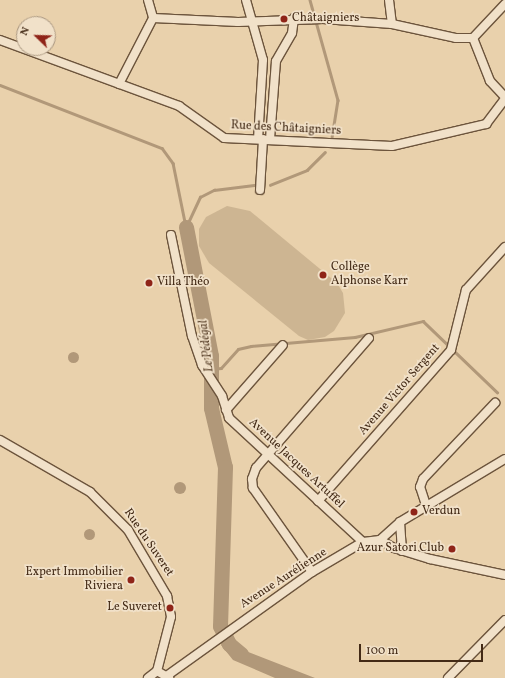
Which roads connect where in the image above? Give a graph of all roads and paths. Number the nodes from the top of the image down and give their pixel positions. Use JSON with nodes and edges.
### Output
{"nodes":[{"id":1,"x":148,"y":0,"type":"edge"},
{"id":2,"x":246,"y":0,"type":"edge"},
{"id":3,"x":389,"y":0,"type":"edge"},
{"id":4,"x":505,"y":4,"type":"edge"},
{"id":5,"x":153,"y":18,"type":"junction"},
{"id":6,"x":294,"y":18,"type":"junction"},
{"id":7,"x":251,"y":21,"type":"junction"},
{"id":8,"x":392,"y":24,"type":"junction"},
{"id":9,"x":473,"y":38,"type":"junction"},
{"id":10,"x":0,"y":40,"type":"edge"},
{"id":11,"x":263,"y":60,"type":"junction"},
{"id":12,"x":276,"y":61,"type":"junction"},
{"id":13,"x":119,"y":84,"type":"junction"},
{"id":14,"x":505,"y":98,"type":"edge"},
{"id":15,"x":264,"y":139,"type":"junction"},
{"id":16,"x":260,"y":190,"type":"dead end"},
{"id":17,"x":171,"y":236,"type":"dead end"},
{"id":18,"x":505,"y":247,"type":"edge"},
{"id":19,"x":369,"y":338,"type":"dead end"},
{"id":20,"x":283,"y":345,"type":"dead end"},
{"id":21,"x":495,"y":403,"type":"dead end"},
{"id":22,"x":226,"y":410,"type":"junction"},
{"id":23,"x":0,"y":440,"type":"edge"},
{"id":24,"x":268,"y":455,"type":"junction"},
{"id":25,"x":505,"y":459,"type":"edge"},
{"id":26,"x":318,"y":501,"type":"junction"},
{"id":27,"x":426,"y":505,"type":"junction"},
{"id":28,"x":400,"y":522,"type":"junction"},
{"id":29,"x":380,"y":540,"type":"junction"},
{"id":30,"x":363,"y":542,"type":"junction"},
{"id":31,"x":402,"y":551,"type":"junction"},
{"id":32,"x":312,"y":572,"type":"junction"},
{"id":33,"x":505,"y":575,"type":"edge"},
{"id":34,"x":505,"y":620,"type":"edge"},
{"id":35,"x":157,"y":671,"type":"junction"},
{"id":36,"x":168,"y":677,"type":"edge"},
{"id":37,"x":148,"y":678,"type":"edge"},
{"id":38,"x":448,"y":678,"type":"edge"}],
"edges":[{"from":1,"to":5,"type":"street"},
{"from":2,"to":7,"type":"street"},
{"from":3,"to":8,"type":"street"},
{"from":4,"to":9,"type":"street"},
{"from":5,"to":7,"type":"street"},
{"from":5,"to":13,"type":"street"},
{"from":6,"to":7,"type":"street"},
{"from":6,"to":8,"type":"street"},
{"from":6,"to":12,"type":"street"},
{"from":7,"to":11,"type":"street"},
{"from":8,"to":9,"type":"street"},
{"from":9,"to":14,"type":"street"},
{"from":10,"to":13,"type":"street","name":"Rue des Châtaigniers"},
{"from":11,"to":12,"type":"street"},
{"from":11,"to":15,"type":"street"},
{"from":12,"to":15,"type":"street"},
{"from":13,"to":15,"type":"street","name":"Rue des Châtaigniers"},
{"from":14,"to":15,"type":"street","name":"Rue des Châtaigniers"},
{"from":15,"to":16,"type":"street"},
{"from":17,"to":22,"type":"street","name":"Avenue Jacques Artuffel"},
{"from":18,"to":26,"type":"street","name":"Avenue Victor Sergent"},
{"from":19,"to":24,"type":"street"},
{"from":20,"to":22,"type":"street"},
{"from":21,"to":27,"type":"street"},
{"from":22,"to":24,"type":"street","name":"Avenue Jacques Artuffel"},
{"from":23,"to":35,"type":"street","name":"Rue du Suveret"},
{"from":24,"to":26,"type":"street","name":"Avenue Jacques Artuffel"},
{"from":24,"to":32,"type":"street"},
{"from":25,"to":27,"type":"street"},
{"from":26,"to":30,"type":"street","name":"Avenue Jacques Artuffel"},
{"from":27,"to":28,"type":"street"},
{"from":28,"to":29,"type":"street"},
{"from":28,"to":31,"type":"street"},
{"from":29,"to":30,"type":"street","name":"Avenue Aurélienne"},
{"from":29,"to":31,"type":"street"},
{"from":30,"to":32,"type":"street","name":"Avenue Aurélienne"},
{"from":31,"to":33,"type":"street"},
{"from":32,"to":36,"type":"street","name":"Avenue Aurélienne"},
{"from":34,"to":38,"type":"street"},
{"from":35,"to":36,"type":"street"},
{"from":35,"to":37,"type":"street"}]}
